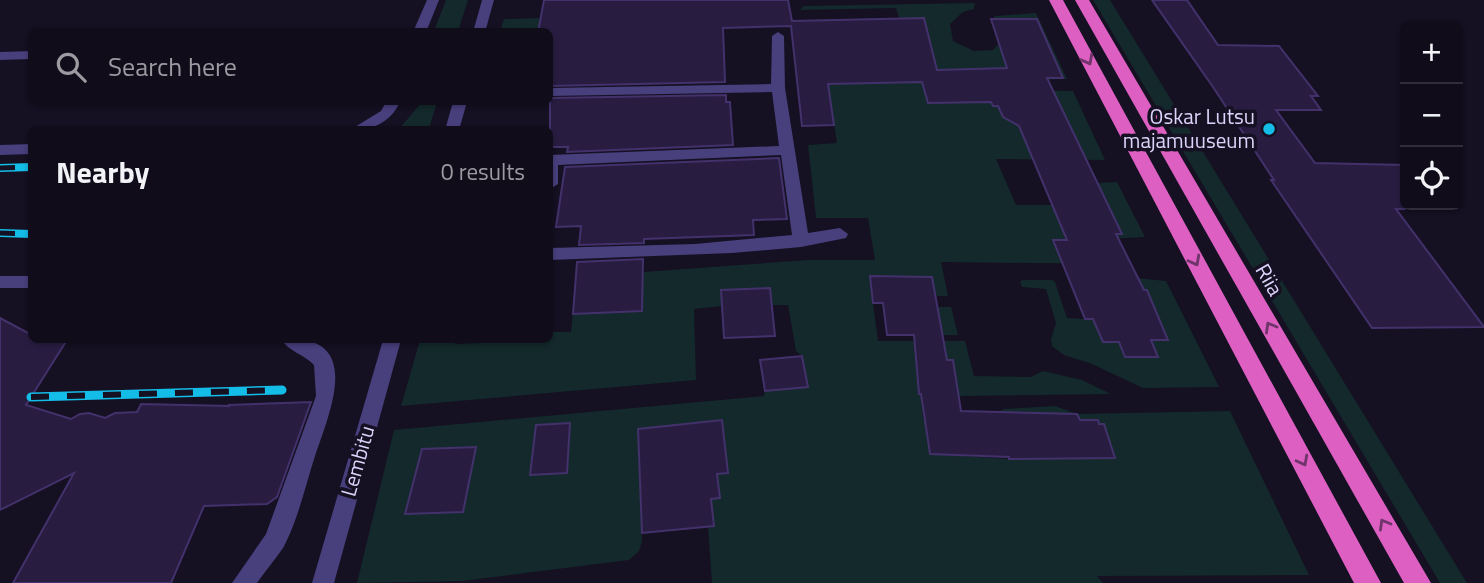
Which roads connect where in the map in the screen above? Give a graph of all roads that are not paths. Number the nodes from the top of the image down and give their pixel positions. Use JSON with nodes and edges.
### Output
{"nodes":[{"id":1,"x":433,"y":0,"type":"edge"},
{"id":2,"x":488,"y":0,"type":"edge"},
{"id":3,"x":1056,"y":0,"type":"edge"},
{"id":4,"x":1082,"y":0,"type":"edge"},
{"id":5,"x":421,"y":28,"type":"edge"},
{"id":6,"x":480,"y":28,"type":"edge"},
{"id":7,"x":778,"y":36,"type":"dead end"},
{"id":8,"x":28,"y":55,"type":"edge"},
{"id":9,"x":0,"y":56,"type":"edge"},
{"id":10,"x":778,"y":88,"type":"junction"},
{"id":11,"x":553,"y":92,"type":"edge"},
{"id":12,"x":392,"y":105,"type":"edge"},
{"id":13,"x":459,"y":105,"type":"edge"},
{"id":14,"x":364,"y":126,"type":"edge"},
{"id":15,"x":453,"y":126,"type":"edge"},
{"id":16,"x":28,"y":149,"type":"edge"},
{"id":17,"x":0,"y":150,"type":"edge"},
{"id":18,"x":788,"y":150,"type":"junction"},
{"id":19,"x":553,"y":160,"type":"edge"},
{"id":20,"x":840,"y":234,"type":"dead end"},
{"id":21,"x":801,"y":241,"type":"junction"},
{"id":22,"x":553,"y":254,"type":"edge"},
{"id":23,"x":0,"y":282,"type":"edge"},
{"id":24,"x":28,"y":282,"type":"edge"},
{"id":25,"x":296,"y":343,"type":"edge"},
{"id":26,"x":391,"y":343,"type":"edge"},
{"id":27,"x":243,"y":583,"type":"edge"},
{"id":28,"x":323,"y":583,"type":"edge"},
{"id":29,"x":1368,"y":583,"type":"edge"},
{"id":30,"x":1418,"y":583,"type":"edge"}],
"edges":[{"from":1,"to":5,"type":"street"},
{"from":2,"to":6,"type":"street"},
{"from":3,"to":29,"type":"highway","one_way":true},
{"from":30,"to":4,"type":"highway","name":"Riia","one_way":true},
{"from":7,"to":10,"type":"street"},
{"from":8,"to":9,"type":"street"},
{"from":10,"to":11,"type":"street"},
{"from":10,"to":18,"type":"street"},
{"from":12,"to":14,"type":"street"},
{"from":13,"to":15,"type":"street"},
{"from":16,"to":17,"type":"street"},
{"from":18,"to":19,"type":"street"},
{"from":18,"to":21,"type":"street"},
{"from":20,"to":21,"type":"street"},
{"from":21,"to":22,"type":"street"},
{"from":23,"to":24,"type":"street"},
{"from":25,"to":27,"type":"street"},
{"from":26,"to":28,"type":"street","name":"Lembitu"}]}
